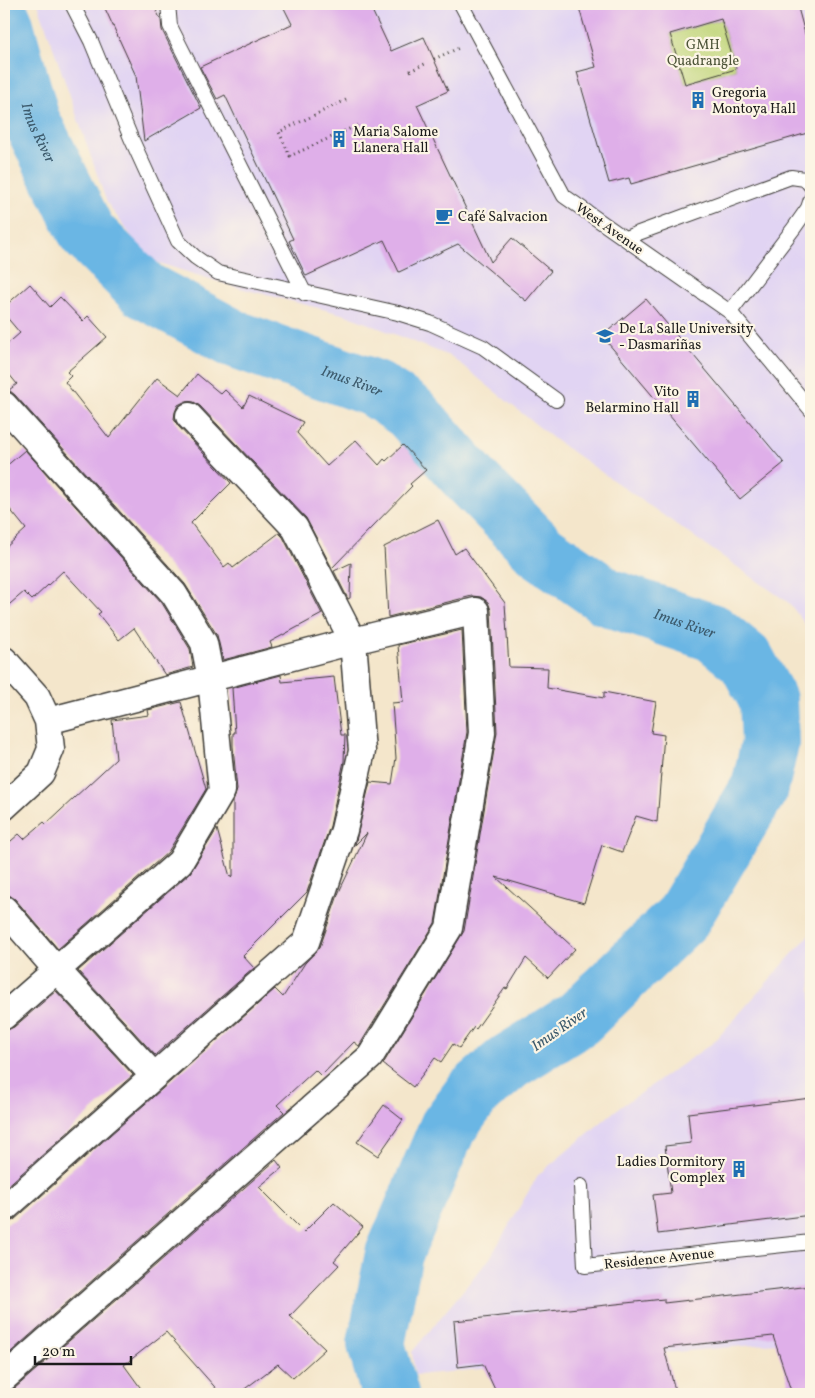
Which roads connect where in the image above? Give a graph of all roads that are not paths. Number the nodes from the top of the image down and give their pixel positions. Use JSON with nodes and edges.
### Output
{"nodes":[{"id":1,"x":72,"y":4,"type":"edge"},
{"id":2,"x":168,"y":4,"type":"edge"},
{"id":3,"x":461,"y":4,"type":"edge"},
{"id":4,"x":811,"y":186,"type":"edge"},
{"id":5,"x":811,"y":199,"type":"edge"},
{"id":6,"x":626,"y":238,"type":"junction"},
{"id":7,"x":305,"y":294,"type":"junction"},
{"id":8,"x":730,"y":312,"type":"junction"},
{"id":9,"x":556,"y":400,"type":"dead end"},
{"id":10,"x":4,"y":405,"type":"edge"},
{"id":11,"x":811,"y":410,"type":"edge"},
{"id":12,"x":189,"y":416,"type":"dead end"},
{"id":13,"x":353,"y":641,"type":"junction"},
{"id":14,"x":4,"y":660,"type":"edge"},
{"id":15,"x":211,"y":679,"type":"junction"},
{"id":16,"x":48,"y":721,"type":"junction"},
{"id":17,"x":4,"y":806,"type":"edge"},
{"id":18,"x":4,"y":909,"type":"edge"},
{"id":19,"x":56,"y":969,"type":"junction"},
{"id":20,"x":4,"y":1016,"type":"edge"},
{"id":21,"x":154,"y":1076,"type":"junction"},
{"id":22,"x":581,"y":1186,"type":"dead end"},
{"id":23,"x":4,"y":1208,"type":"edge"},
{"id":24,"x":811,"y":1242,"type":"edge"},
{"id":25,"x":4,"y":1378,"type":"edge"}],
"edges":[{"from":1,"to":7,"type":"lane"},
{"from":2,"to":7,"type":"lane"},
{"from":3,"to":6,"type":"lane","name":"West Avenue"},
{"from":4,"to":6,"type":"lane"},
{"from":5,"to":8,"type":"lane"},
{"from":6,"to":8,"type":"lane","name":"West Avenue"},
{"from":7,"to":9,"type":"lane"},
{"from":8,"to":11,"type":"lane","name":"West Avenue"},
{"from":10,"to":15,"type":"street"},
{"from":12,"to":13,"type":"street"},
{"from":13,"to":15,"type":"street"},
{"from":13,"to":21,"type":"street"},
{"from":13,"to":25,"type":"street"},
{"from":14,"to":16,"type":"street"},
{"from":15,"to":16,"type":"street"},
{"from":15,"to":19,"type":"street"},
{"from":16,"to":17,"type":"street"},
{"from":18,"to":19,"type":"street"},
{"from":19,"to":20,"type":"street"},
{"from":19,"to":21,"type":"street"},
{"from":21,"to":23,"type":"street"},
{"from":22,"to":24,"type":"lane","name":"Residence Avenue"}]}
